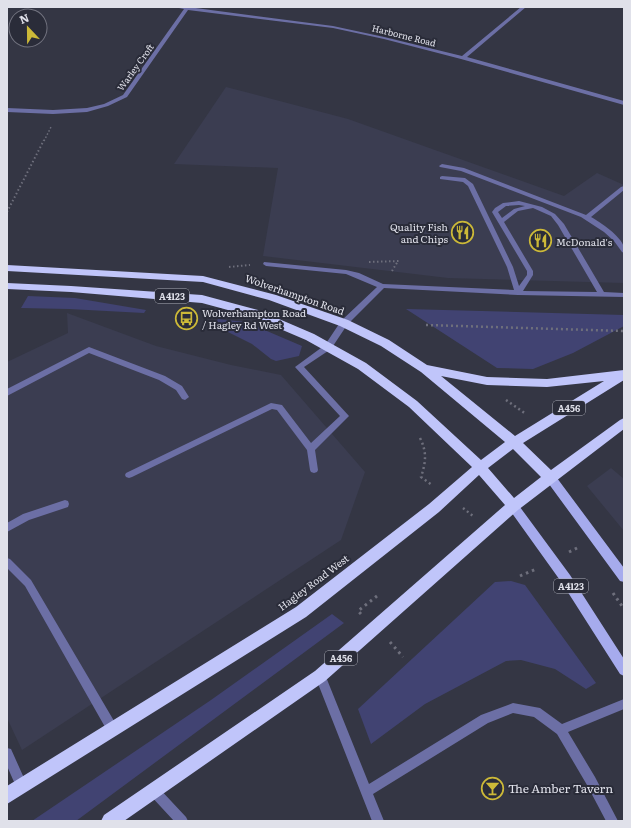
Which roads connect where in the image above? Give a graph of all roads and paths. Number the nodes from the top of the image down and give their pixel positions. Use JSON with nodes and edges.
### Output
{"nodes":[{"id":1,"x":176,"y":7,"type":"edge"},
{"id":2,"x":524,"y":7,"type":"edge"},
{"id":3,"x":187,"y":8,"type":"junction"},
{"id":4,"x":463,"y":58,"type":"junction"},
{"id":5,"x":624,"y":103,"type":"edge"},
{"id":6,"x":7,"y":110,"type":"edge"},
{"id":7,"x":60,"y":111,"type":"junction"},
{"id":8,"x":442,"y":166,"type":"dead end"},
{"id":9,"x":442,"y":178,"type":"dead end"},
{"id":10,"x":623,"y":188,"type":"dead end"},
{"id":11,"x":538,"y":207,"type":"junction"},
{"id":12,"x":7,"y":212,"type":"edge"},
{"id":13,"x":588,"y":217,"type":"junction"},
{"id":14,"x":500,"y":222,"type":"junction"},
{"id":15,"x":624,"y":251,"type":"edge"},
{"id":16,"x":266,"y":264,"type":"dead end"},
{"id":17,"x":7,"y":268,"type":"edge"},
{"id":18,"x":7,"y":286,"type":"edge"},
{"id":19,"x":382,"y":286,"type":"junction"},
{"id":20,"x":518,"y":294,"type":"junction"},
{"id":21,"x":602,"y":295,"type":"junction"},
{"id":22,"x":624,"y":295,"type":"edge"},
{"id":23,"x":344,"y":323,"type":"junction"},
{"id":24,"x":426,"y":326,"type":"dead end"},
{"id":25,"x":624,"y":331,"type":"edge"},
{"id":26,"x":328,"y":347,"type":"junction"},
{"id":27,"x":425,"y":369,"type":"junction"},
{"id":28,"x":624,"y":374,"type":"edge"},
{"id":29,"x":7,"y":393,"type":"edge"},
{"id":30,"x":185,"y":397,"type":"dead end"},
{"id":31,"x":624,"y":423,"type":"edge"},
{"id":32,"x":419,"y":437,"type":"dead end"},
{"id":33,"x":514,"y":442,"type":"junction"},
{"id":34,"x":312,"y":449,"type":"junction"},
{"id":35,"x":480,"y":467,"type":"junction"},
{"id":36,"x":314,"y":470,"type":"dead end"},
{"id":37,"x":129,"y":475,"type":"dead end"},
{"id":38,"x":550,"y":477,"type":"junction"},
{"id":39,"x":447,"y":496,"type":"junction"},
{"id":40,"x":65,"y":504,"type":"dead end"},
{"id":41,"x":513,"y":506,"type":"junction"},
{"id":42,"x":7,"y":528,"type":"edge"},
{"id":43,"x":7,"y":562,"type":"edge"},
{"id":44,"x":624,"y":578,"type":"edge"},
{"id":45,"x":624,"y":670,"type":"edge"},
{"id":46,"x":320,"y":676,"type":"junction"},
{"id":47,"x":624,"y":704,"type":"edge"},
{"id":48,"x":113,"y":730,"type":"junction"},
{"id":49,"x":561,"y":730,"type":"junction"},
{"id":50,"x":7,"y":753,"type":"edge"},
{"id":51,"x":22,"y":787,"type":"junction"},
{"id":52,"x":153,"y":790,"type":"junction"},
{"id":53,"x":366,"y":792,"type":"junction"},
{"id":54,"x":7,"y":796,"type":"edge"},
{"id":55,"x":110,"y":821,"type":"edge"},
{"id":56,"x":182,"y":821,"type":"edge"},
{"id":57,"x":378,"y":821,"type":"edge"},
{"id":58,"x":612,"y":821,"type":"edge"}],
"edges":[{"from":1,"to":3,"type":"street","name":"Harborne Road"},
{"from":2,"to":4,"type":"street"},
{"from":3,"to":4,"type":"street","name":"Harborne Road"},
{"from":3,"to":7,"type":"street","name":"Warley Croft"},
{"from":4,"to":5,"type":"street","name":"Harborne Road"},
{"from":6,"to":7,"type":"street","name":"Warley Croft"},
{"from":7,"to":12,"type":"path"},
{"from":8,"to":13,"type":"street"},
{"from":9,"to":20,"type":"street"},
{"from":10,"to":13,"type":"street"},
{"from":11,"to":14,"type":"street"},
{"from":11,"to":14,"type":"street"},
{"from":11,"to":21,"type":"street"},
{"from":13,"to":15,"type":"street"},
{"from":14,"to":20,"type":"street"},
{"from":16,"to":19,"type":"street"},
{"from":17,"to":23,"type":"highway","name":"Wolverhampton Road","number":"A4123"},
{"from":18,"to":26,"type":"highway","number":"A4123"},
{"from":19,"to":20,"type":"street"},
{"from":19,"to":23,"type":"street"},
{"from":20,"to":21,"type":"street"},
{"from":21,"to":22,"type":"street"},
{"from":23,"to":26,"type":"street"},
{"from":23,"to":27,"type":"highway","name":"Wolverhampton Road","number":"A4123"},
{"from":24,"to":25,"type":"path"},
{"from":26,"to":34,"type":"street"},
{"from":26,"to":35,"type":"highway","number":"A4123"},
{"from":27,"to":28,"type":"highway"},
{"from":27,"to":33,"type":"highway","name":"Wolverhampton Road","number":"A4123"},
{"from":28,"to":33,"type":"highway","name":"Hagley Road West","number":"A456"},
{"from":29,"to":30,"type":"street"},
{"from":31,"to":38,"type":"highway","number":"A456"},
{"from":32,"to":39,"type":"path"},
{"from":33,"to":35,"type":"highway","name":"Hagley Road West","number":"A456"},
{"from":33,"to":38,"type":"highway","name":"Wolverhampton Road"},
{"from":34,"to":36,"type":"street"},
{"from":34,"to":37,"type":"street"},
{"from":35,"to":39,"type":"highway","name":"Hagley Road West","number":"A456"},
{"from":35,"to":41,"type":"highway"},
{"from":38,"to":41,"type":"highway","number":"A456"},
{"from":38,"to":44,"type":"main road"},
{"from":39,"to":48,"type":"highway","name":"Hagley Road West","number":"A456"},
{"from":40,"to":42,"type":"street"},
{"from":41,"to":45,"type":"main road","number":"A4123"},
{"from":41,"to":46,"type":"highway","number":"A456"},
{"from":43,"to":48,"type":"street"},
{"from":46,"to":52,"type":"highway","number":"A456"},
{"from":46,"to":53,"type":"street"},
{"from":47,"to":49,"type":"street"},
{"from":48,"to":51,"type":"highway","name":"Hagley Road West","number":"A456"},
{"from":49,"to":53,"type":"street"},
{"from":49,"to":58,"type":"street"},
{"from":50,"to":51,"type":"street"},
{"from":51,"to":54,"type":"highway","name":"Hagley Road West","number":"A456"},
{"from":52,"to":55,"type":"highway","number":"A456"},
{"from":52,"to":56,"type":"street"},
{"from":53,"to":57,"type":"street"}]}
